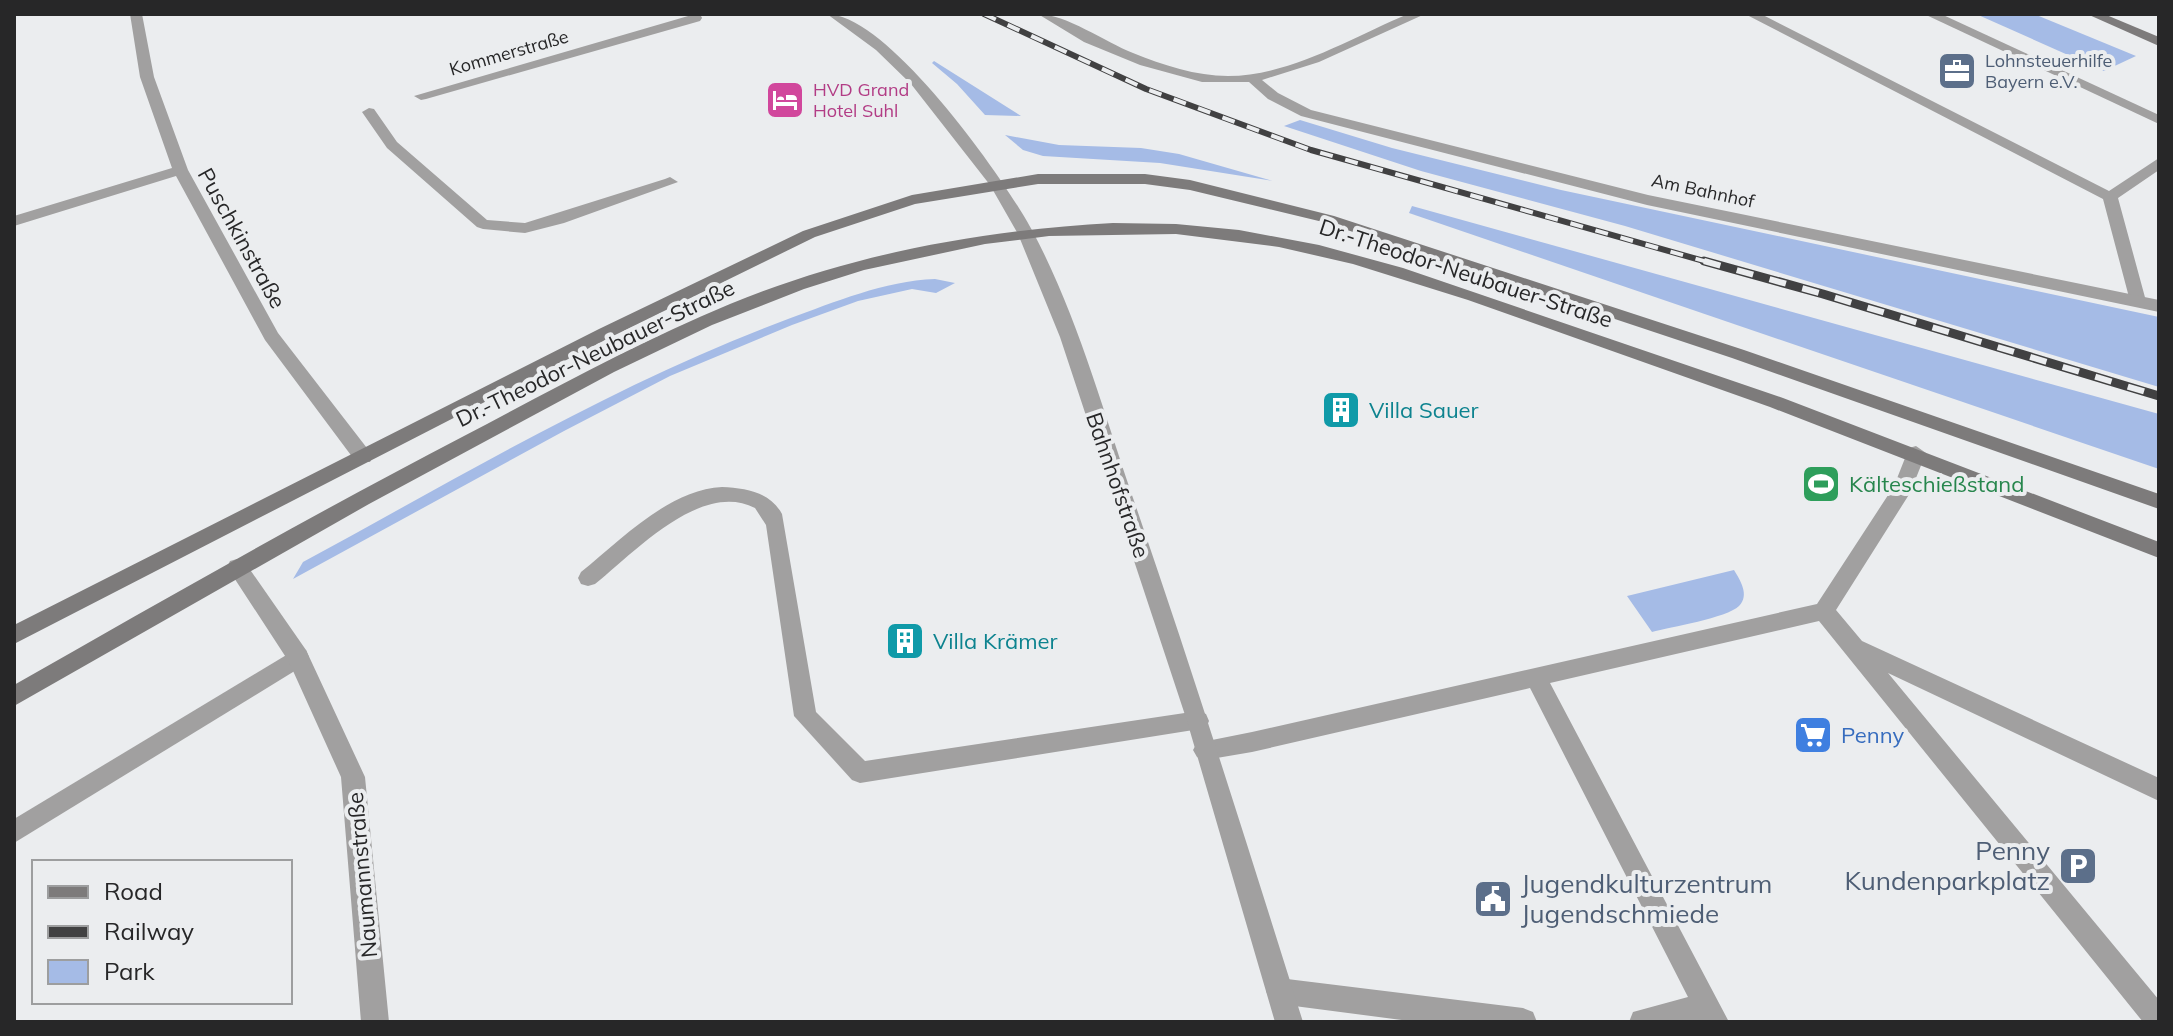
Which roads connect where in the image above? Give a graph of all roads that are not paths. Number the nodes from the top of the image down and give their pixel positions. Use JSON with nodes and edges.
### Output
{"nodes":[{"id":1,"x":136,"y":14,"type":"edge"},
{"id":2,"x":833,"y":14,"type":"edge"},
{"id":3,"x":1044,"y":14,"type":"edge"},
{"id":4,"x":1419,"y":14,"type":"edge"},
{"id":5,"x":1751,"y":14,"type":"edge"},
{"id":6,"x":1930,"y":14,"type":"edge"},
{"id":7,"x":2093,"y":14,"type":"edge"},
{"id":8,"x":694,"y":16,"type":"edge"},
{"id":9,"x":2159,"y":42,"type":"edge"},
{"id":10,"x":1252,"y":78,"type":"junction"},
{"id":11,"x":421,"y":96,"type":"dead end"},
{"id":12,"x":369,"y":112,"type":"dead end"},
{"id":13,"x":2159,"y":120,"type":"edge"},
{"id":14,"x":2159,"y":163,"type":"edge"},
{"id":15,"x":180,"y":170,"type":"junction"},
{"id":16,"x":670,"y":182,"type":"dead end"},
{"id":17,"x":997,"y":184,"type":"junction"},
{"id":18,"x":2110,"y":197,"type":"junction"},
{"id":19,"x":14,"y":221,"type":"edge"},
{"id":20,"x":1026,"y":234,"type":"junction"},
{"id":21,"x":2138,"y":301,"type":"junction"},
{"id":22,"x":2159,"y":306,"type":"edge"},
{"id":23,"x":1916,"y":453,"type":"junction"},
{"id":24,"x":363,"y":457,"type":"junction"},
{"id":25,"x":2159,"y":502,"type":"edge"},
{"id":26,"x":2159,"y":550,"type":"edge"},
{"id":27,"x":237,"y":567,"type":"junction"},
{"id":28,"x":588,"y":578,"type":"dead end"},
{"id":29,"x":1824,"y":611,"type":"junction"},
{"id":30,"x":14,"y":635,"type":"edge"},
{"id":31,"x":1854,"y":647,"type":"junction"},
{"id":32,"x":298,"y":657,"type":"junction"},
{"id":33,"x":1536,"y":678,"type":"junction"},
{"id":34,"x":14,"y":696,"type":"edge"},
{"id":35,"x":1198,"y":721,"type":"junction"},
{"id":36,"x":1205,"y":750,"type":"junction"},
{"id":37,"x":2159,"y":790,"type":"edge"},
{"id":38,"x":14,"y":832,"type":"edge"},
{"id":39,"x":1279,"y":991,"type":"junction"},
{"id":40,"x":1711,"y":1014,"type":"edge"},
{"id":41,"x":2159,"y":1021,"type":"edge"},
{"id":42,"x":375,"y":1022,"type":"edge"},
{"id":43,"x":1289,"y":1022,"type":"edge"},
{"id":44,"x":1523,"y":1022,"type":"edge"},
{"id":45,"x":1643,"y":1022,"type":"edge"}],
"edges":[{"from":1,"to":15,"type":"street","name":"Puschkinstraße"},
{"from":2,"to":17,"type":"street","name":"Bahnhofstraße"},
{"from":3,"to":10,"type":"street"},
{"from":4,"to":10,"type":"street"},
{"from":5,"to":18,"type":"street"},
{"from":6,"to":13,"type":"street"},
{"from":7,"to":9,"type":"main road"},
{"from":8,"to":11,"type":"street","name":"Kommerstraße"},
{"from":10,"to":21,"type":"street","name":"Am Bahnhof"},
{"from":12,"to":16,"type":"street"},
{"from":14,"to":18,"type":"street"},
{"from":15,"to":19,"type":"street"},
{"from":15,"to":24,"type":"street","name":"Puschkinstraße"},
{"from":17,"to":20,"type":"street","name":"Bahnhofstraße"},
{"from":17,"to":24,"type":"main road","name":"Dr.-Theodor-Neubauer-Straße"},
{"from":17,"to":25,"type":"main road","name":"Dr.-Theodor-Neubauer-Straße"},
{"from":18,"to":21,"type":"street"},
{"from":20,"to":23,"type":"main road","name":"Dr.-Theodor-Neubauer-Straße"},
{"from":20,"to":27,"type":"main road","name":"Dr.-Theodor-Neubauer-Straße"},
{"from":20,"to":35,"type":"street","name":"Bahnhofstraße"},
{"from":21,"to":22,"type":"street","name":"Am Bahnhof"},
{"from":23,"to":26,"type":"main road","name":"Dr.-Theodor-Neubauer-Straße"},
{"from":23,"to":29,"type":"street"},
{"from":24,"to":30,"type":"main road","name":"Dr.-Theodor-Neubauer-Straße"},
{"from":27,"to":32,"type":"street","name":"Naumannstraße"},
{"from":27,"to":34,"type":"main road","name":"Dr.-Theodor-Neubauer-Straße"},
{"from":28,"to":35,"type":"street"},
{"from":29,"to":31,"type":"street"},
{"from":29,"to":33,"type":"street"},
{"from":31,"to":37,"type":"street"},
{"from":31,"to":41,"type":"street"},
{"from":32,"to":38,"type":"street"},
{"from":32,"to":42,"type":"street","name":"Naumannstraße"},
{"from":33,"to":36,"type":"street"},
{"from":33,"to":40,"type":"street"},
{"from":35,"to":36,"type":"street","name":"Bahnhofstraße"},
{"from":36,"to":39,"type":"street","name":"Bahnhofstraße"},
{"from":39,"to":43,"type":"street","name":"Bahnhofstraße"},
{"from":39,"to":44,"type":"street"},
{"from":40,"to":45,"type":"street"}]}
